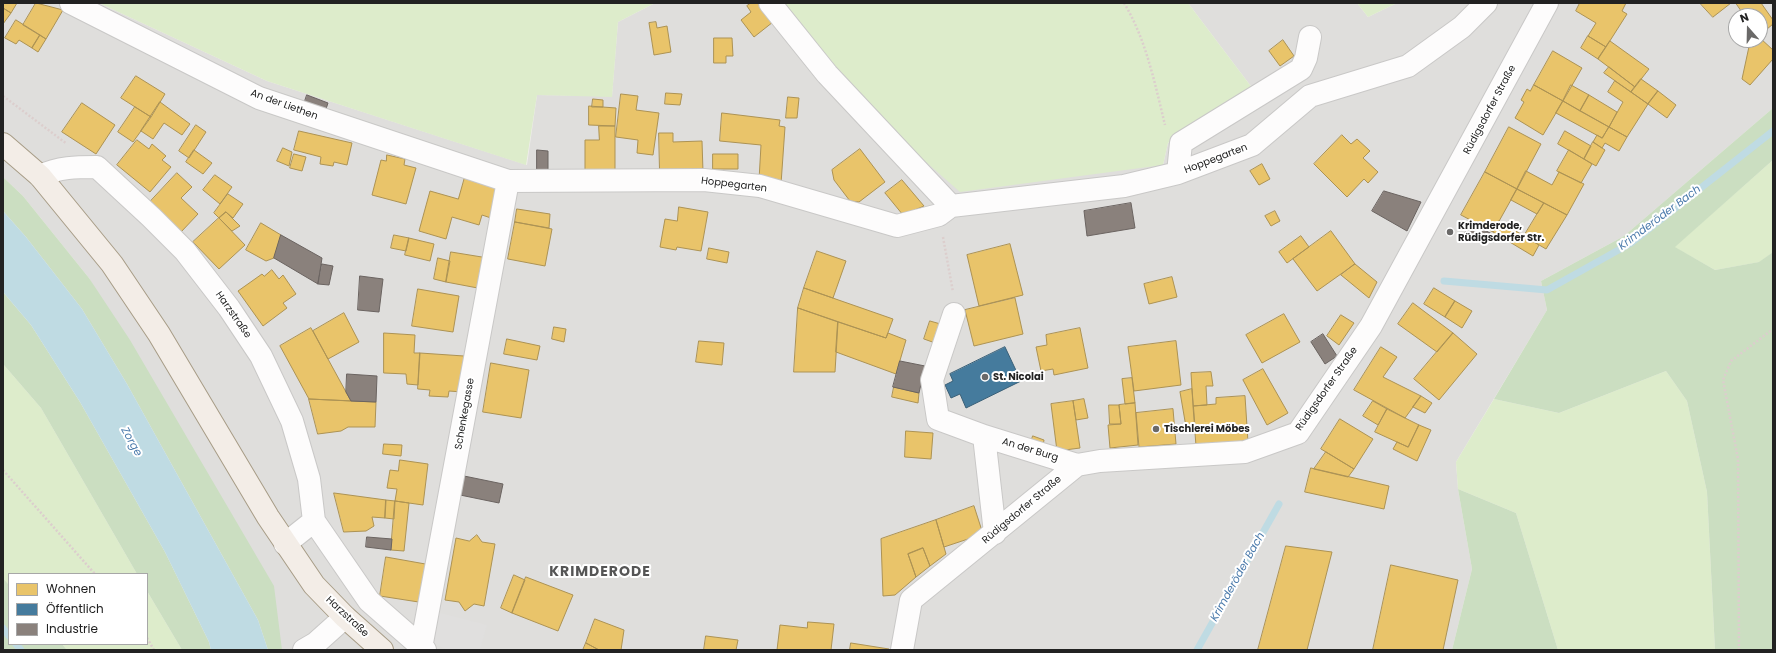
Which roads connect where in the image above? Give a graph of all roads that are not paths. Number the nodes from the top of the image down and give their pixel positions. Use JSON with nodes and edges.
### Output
{"nodes":[{"id":1,"x":71,"y":3,"type":"edge"},
{"id":2,"x":770,"y":3,"type":"edge"},
{"id":3,"x":1486,"y":3,"type":"edge"},
{"id":4,"x":1547,"y":3,"type":"edge"},
{"id":5,"x":1310,"y":37,"type":"dead end"},
{"id":6,"x":3,"y":144,"type":"edge"},
{"id":7,"x":1178,"y":173,"type":"junction"},
{"id":8,"x":40,"y":176,"type":"junction"},
{"id":9,"x":508,"y":181,"type":"junction"},
{"id":10,"x":945,"y":211,"type":"junction"},
{"id":11,"x":954,"y":314,"type":"road end"},
{"id":12,"x":984,"y":436,"type":"junction"},
{"id":13,"x":1077,"y":465,"type":"junction"},
{"id":14,"x":314,"y":521,"type":"junction"},
{"id":15,"x":995,"y":533,"type":"junction"},
{"id":16,"x":285,"y":544,"type":"junction"},
{"id":17,"x":345,"y":617,"type":"junction"},
{"id":18,"x":423,"y":649,"type":"edge"},
{"id":19,"x":304,"y":650,"type":"edge"},
{"id":20,"x":382,"y":650,"type":"edge"},
{"id":21,"x":902,"y":650,"type":"edge"}],
"edges":[{"from":1,"to":9,"type":"street","name":"An der Liethen"},
{"from":2,"to":10,"type":"street"},
{"from":3,"to":7,"type":"street","name":"Hoppegarten"},
{"from":4,"to":13,"type":"street","name":"Rüdigsdorfer Straße"},
{"from":5,"to":7,"type":"street"},
{"from":6,"to":8,"type":"main road","name":"Harzstraße"},
{"from":7,"to":10,"type":"street","name":"Hoppegarten"},
{"from":8,"to":14,"type":"street","name":"Harzstraße"},
{"from":8,"to":16,"type":"main road","name":"Harzstraße"},
{"from":9,"to":10,"type":"street","name":"Hoppegarten"},
{"from":9,"to":18,"type":"street","name":"Schenkegasse"},
{"from":11,"to":12,"type":"street","name":"An der Burg"},
{"from":12,"to":13,"type":"street","name":"An der Burg"},
{"from":12,"to":15,"type":"street"},
{"from":13,"to":15,"type":"street","name":"Rüdigsdorfer Straße"},
{"from":14,"to":16,"type":"street"},
{"from":14,"to":18,"type":"street"},
{"from":15,"to":21,"type":"street","name":"Rüdigsdorfer Straße"},
{"from":16,"to":17,"type":"main road","name":"Harzstraße"},
{"from":17,"to":19,"type":"street"},
{"from":17,"to":20,"type":"main road","name":"Harzstraße"}]}
